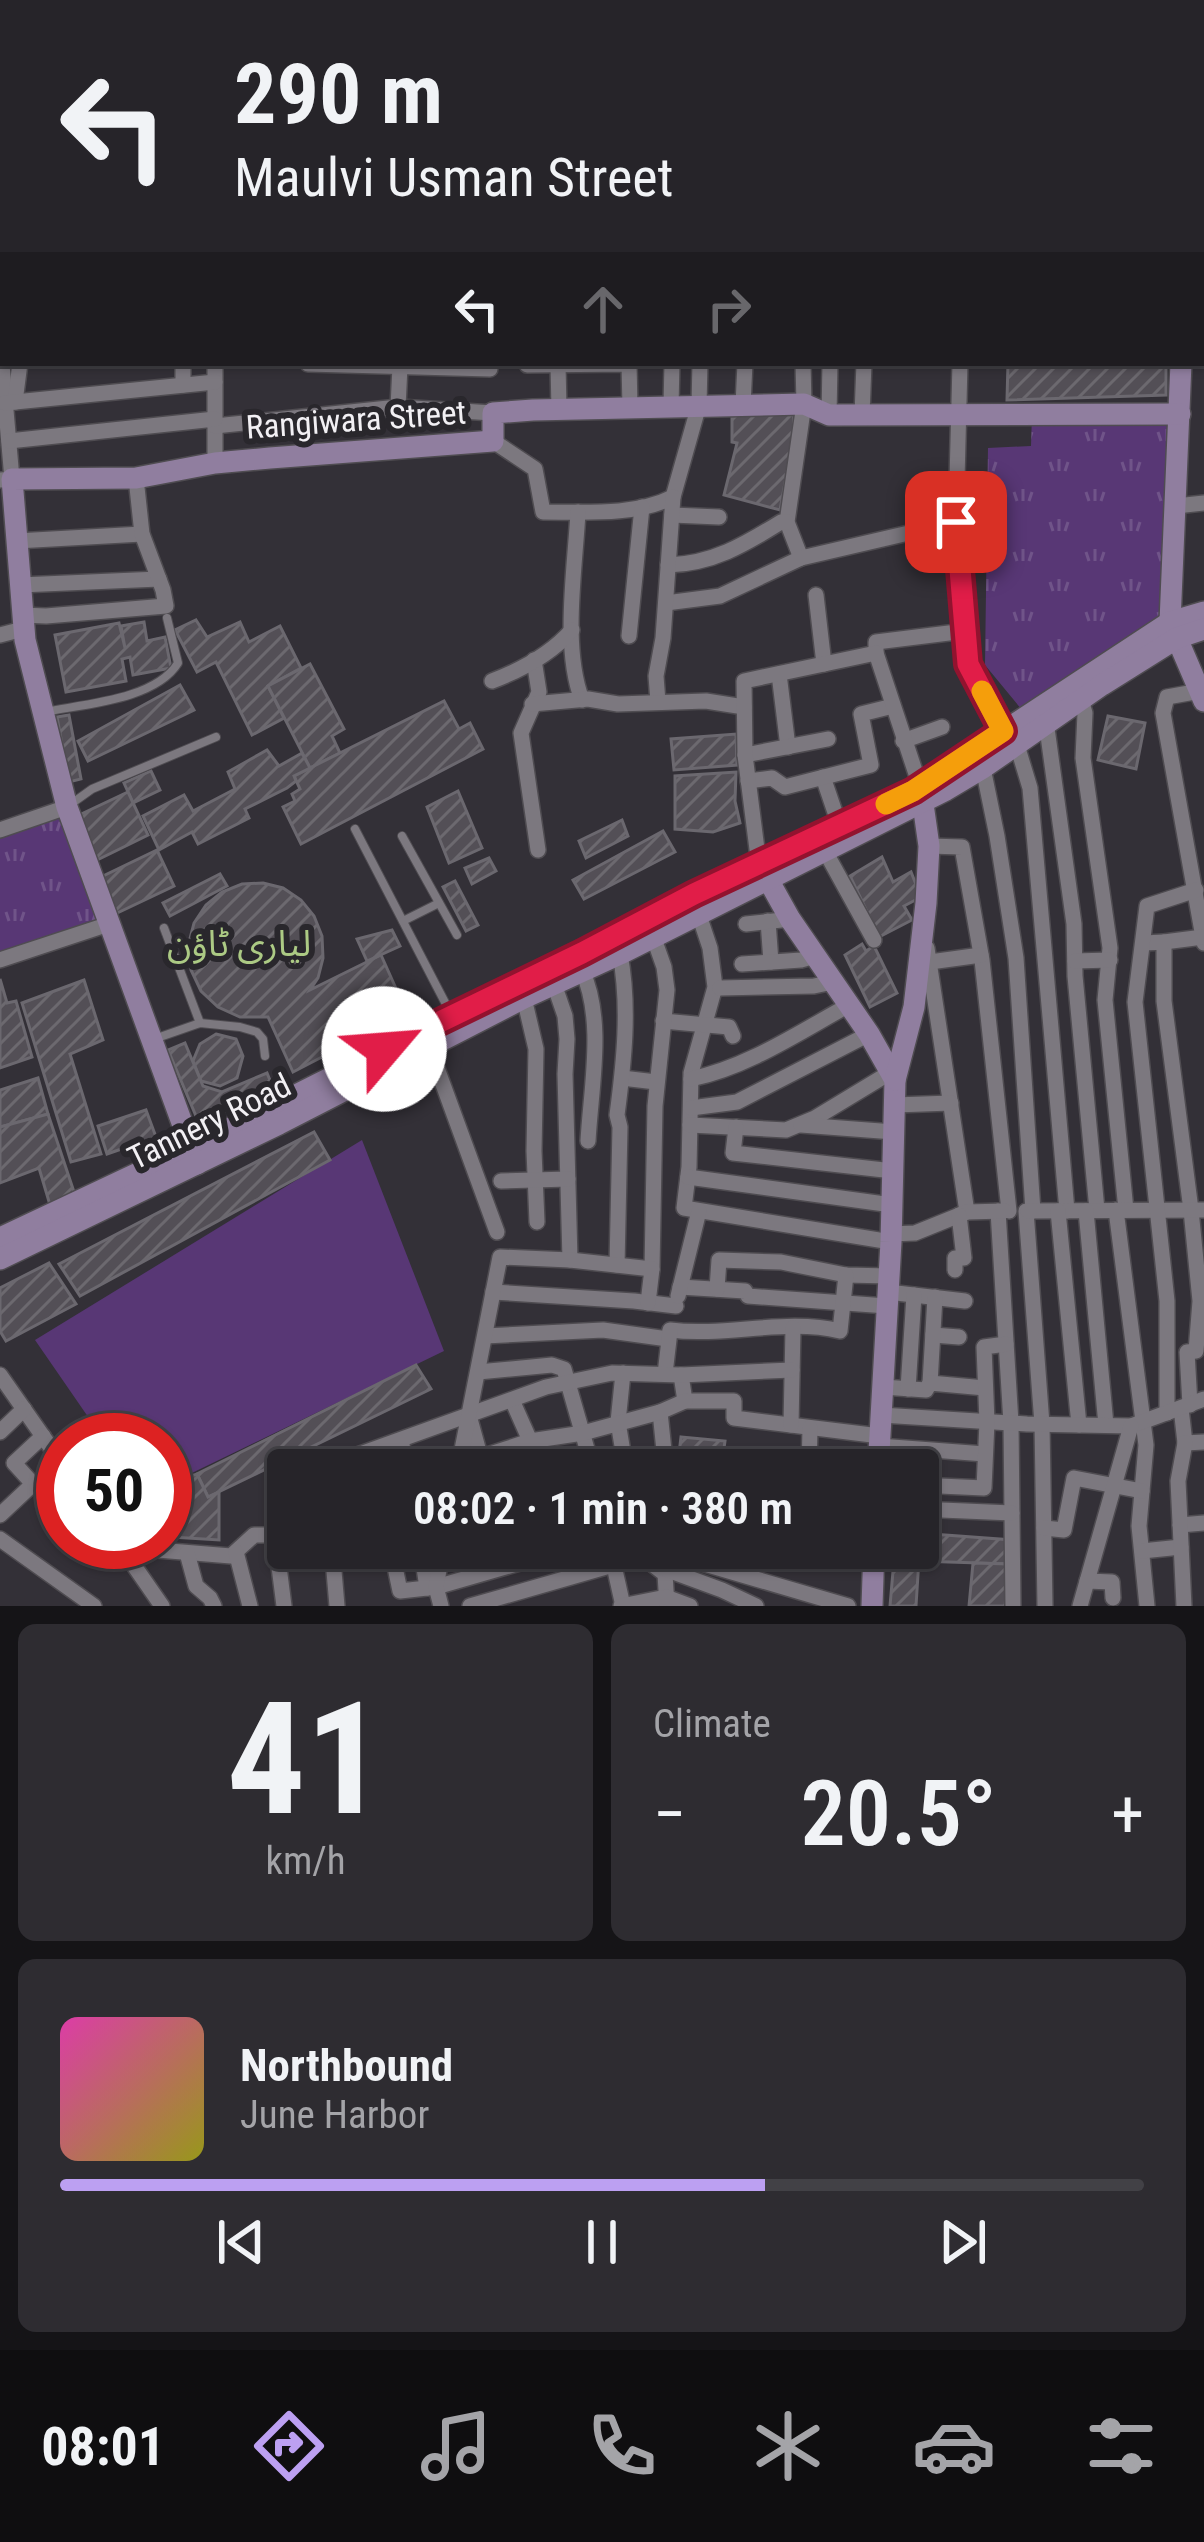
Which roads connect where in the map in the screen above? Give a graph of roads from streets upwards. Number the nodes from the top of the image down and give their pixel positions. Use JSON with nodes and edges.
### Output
{"nodes":[{"id":1,"x":2,"y":366,"type":"edge"},
{"id":2,"x":19,"y":366,"type":"edge"},
{"id":3,"x":183,"y":366,"type":"edge"},
{"id":4,"x":215,"y":366,"type":"edge"},
{"id":5,"x":400,"y":366,"type":"joint"},
{"id":6,"x":465,"y":366,"type":"edge"},
{"id":7,"x":558,"y":366,"type":"edge"},
{"id":8,"x":628,"y":366,"type":"edge"},
{"id":9,"x":671,"y":366,"type":"edge"},
{"id":10,"x":700,"y":366,"type":"edge"},
{"id":11,"x":745,"y":366,"type":"edge"},
{"id":12,"x":803,"y":366,"type":"edge"},
{"id":13,"x":830,"y":366,"type":"edge"},
{"id":14,"x":864,"y":366,"type":"edge"},
{"id":15,"x":960,"y":366,"type":"edge"},
{"id":16,"x":1181,"y":366,"type":"edge"},
{"id":17,"x":215,"y":382,"type":"junction"},
{"id":18,"x":183,"y":385,"type":"junction"},
{"id":19,"x":803,"y":404,"type":"junction"},
{"id":20,"x":699,"y":405,"type":"junction"},
{"id":21,"x":743,"y":405,"type":"junction"},
{"id":22,"x":671,"y":406,"type":"junction"},
{"id":23,"x":6,"y":407,"type":"edge"},
{"id":24,"x":398,"y":407,"type":"junction"},
{"id":25,"x":630,"y":407,"type":"junction"},
{"id":26,"x":559,"y":409,"type":"junction"},
{"id":27,"x":494,"y":413,"type":"junction"},
{"id":28,"x":1180,"y":414,"type":"junction"},
{"id":29,"x":830,"y":415,"type":"junction"},
{"id":30,"x":862,"y":415,"type":"junction"},
{"id":31,"x":959,"y":415,"type":"junction"},
{"id":32,"x":215,"y":422,"type":"junction"},
{"id":33,"x":8,"y":441,"type":"junction"},
{"id":34,"x":493,"y":441,"type":"junction"},
{"id":35,"x":215,"y":464,"type":"junction"},
{"id":36,"x":136,"y":478,"type":"junction"},
{"id":37,"x":6,"y":480,"type":"edge"},
{"id":38,"x":1204,"y":503,"type":"edge"},
{"id":39,"x":672,"y":506,"type":"junction"},
{"id":40,"x":1176,"y":506,"type":"junction"},
{"id":41,"x":642,"y":507,"type":"junction"},
{"id":42,"x":578,"y":512,"type":"junction"},
{"id":43,"x":719,"y":517,"type":"dead end"},
{"id":44,"x":787,"y":522,"type":"junction"},
{"id":45,"x":956,"y":522,"type":"junction"},
{"id":46,"x":10,"y":529,"type":"edge"},
{"id":47,"x":142,"y":534,"type":"junction"},
{"id":48,"x":801,"y":558,"type":"junction"},
{"id":49,"x":668,"y":565,"type":"junction"},
{"id":50,"x":159,"y":579,"type":"junction"},
{"id":51,"x":20,"y":585,"type":"junction"},
{"id":52,"x":816,"y":595,"type":"dead end"},
{"id":53,"x":666,"y":603,"type":"junction"},
{"id":54,"x":1204,"y":612,"type":"edge"},
{"id":55,"x":23,"y":622,"type":"junction"},
{"id":56,"x":1204,"y":629,"type":"edge"},
{"id":57,"x":572,"y":630,"type":"junction"},
{"id":58,"x":1174,"y":630,"type":"junction"},
{"id":59,"x":965,"y":631,"type":"junction"},
{"id":60,"x":0,"y":635,"type":"edge"},
{"id":61,"x":628,"y":636,"type":"dead end"},
{"id":62,"x":877,"y":653,"type":"junction"},
{"id":63,"x":534,"y":660,"type":"junction"},
{"id":64,"x":824,"y":664,"type":"junction"},
{"id":65,"x":779,"y":674,"type":"junction"},
{"id":66,"x":492,"y":681,"type":"dead end"},
{"id":67,"x":1202,"y":696,"type":"edge"},
{"id":68,"x":582,"y":700,"type":"junction"},
{"id":69,"x":1082,"y":700,"type":"junction"},
{"id":70,"x":658,"y":702,"type":"junction"},
{"id":71,"x":532,"y":704,"type":"junction"},
{"id":72,"x":893,"y":706,"type":"junction"},
{"id":73,"x":744,"y":707,"type":"junction"},
{"id":74,"x":1046,"y":722,"type":"junction"},
{"id":75,"x":942,"y":728,"type":"dead end"},
{"id":76,"x":1010,"y":738,"type":"junction"},
{"id":77,"x":828,"y":739,"type":"dead end"},
{"id":78,"x":903,"y":741,"type":"junction"},
{"id":79,"x":788,"y":747,"type":"junction"},
{"id":80,"x":745,"y":755,"type":"junction"},
{"id":81,"x":983,"y":768,"type":"junction"},
{"id":82,"x":823,"y":777,"type":"junction"},
{"id":83,"x":748,"y":781,"type":"junction"},
{"id":84,"x":921,"y":794,"type":"junction"},
{"id":85,"x":67,"y":807,"type":"junction"},
{"id":86,"x":840,"y":826,"type":"junction"},
{"id":87,"x":0,"y":830,"type":"edge"},
{"id":88,"x":929,"y":846,"type":"junction"},
{"id":89,"x":538,"y":850,"type":"dead end"},
{"id":90,"x":825,"y":850,"type":"junction"},
{"id":91,"x":1198,"y":865,"type":"edge"},
{"id":92,"x":763,"y":872,"type":"junction"},
{"id":93,"x":1196,"y":890,"type":"junction"},
{"id":94,"x":698,"y":912,"type":"junction"},
{"id":95,"x":779,"y":920,"type":"junction"},
{"id":96,"x":923,"y":921,"type":"junction"},
{"id":97,"x":109,"y":924,"type":"junction"},
{"id":98,"x":746,"y":924,"type":"dead end"},
{"id":99,"x":653,"y":936,"type":"junction"},
{"id":100,"x":874,"y":940,"type":"dead end"},
{"id":101,"x":1203,"y":940,"type":"edge"},
{"id":102,"x":1164,"y":942,"type":"junction"},
{"id":103,"x":1143,"y":948,"type":"junction"},
{"id":104,"x":1045,"y":951,"type":"junction"},
{"id":105,"x":1015,"y":953,"type":"junction"},
{"id":106,"x":620,"y":954,"type":"junction"},
{"id":107,"x":815,"y":956,"type":"junction"},
{"id":108,"x":981,"y":956,"type":"junction"},
{"id":109,"x":1110,"y":958,"type":"junction"},
{"id":110,"x":0,"y":960,"type":"edge"},
{"id":111,"x":1075,"y":961,"type":"junction"},
{"id":112,"x":771,"y":962,"type":"junction"},
{"id":113,"x":929,"y":962,"type":"junction"},
{"id":114,"x":742,"y":964,"type":"dead end"},
{"id":115,"x":582,"y":970,"type":"junction"},
{"id":116,"x":833,"y":982,"type":"junction"},
{"id":117,"x":554,"y":984,"type":"junction"},
{"id":118,"x":721,"y":988,"type":"dead end"},
{"id":119,"x":524,"y":998,"type":"junction"},
{"id":120,"x":849,"y":1005,"type":"junction"},
{"id":121,"x":663,"y":1022,"type":"junction"},
{"id":122,"x":705,"y":1026,"type":"junction"},
{"id":123,"x":869,"y":1034,"type":"junction"},
{"id":124,"x":734,"y":1036,"type":"dead end"},
{"id":125,"x":426,"y":1038,"type":"junction"},
{"id":126,"x":1084,"y":1072,"type":"junction"},
{"id":127,"x":1055,"y":1074,"type":"junction"},
{"id":128,"x":893,"y":1076,"type":"junction"},
{"id":129,"x":622,"y":1078,"type":"junction"},
{"id":130,"x":691,"y":1079,"type":"junction"},
{"id":131,"x":656,"y":1082,"type":"junction"},
{"id":132,"x":951,"y":1103,"type":"junction"},
{"id":133,"x":895,"y":1105,"type":"junction"},
{"id":134,"x":690,"y":1117,"type":"junction"},
{"id":135,"x":798,"y":1125,"type":"junction"},
{"id":136,"x":736,"y":1127,"type":"junction"},
{"id":137,"x":894,"y":1132,"type":"junction"},
{"id":138,"x":588,"y":1141,"type":"dead end"},
{"id":139,"x":194,"y":1156,"type":"junction"},
{"id":140,"x":893,"y":1172,"type":"junction"},
{"id":141,"x":688,"y":1177,"type":"junction"},
{"id":142,"x":568,"y":1179,"type":"junction"},
{"id":143,"x":501,"y":1181,"type":"dead end"},
{"id":144,"x":536,"y":1181,"type":"junction"},
{"id":145,"x":892,"y":1205,"type":"junction"},
{"id":146,"x":1121,"y":1210,"type":"junction"},
{"id":147,"x":1156,"y":1210,"type":"junction"},
{"id":148,"x":1197,"y":1210,"type":"edge"},
{"id":149,"x":699,"y":1211,"type":"junction"},
{"id":150,"x":1017,"y":1211,"type":"junction"},
{"id":151,"x":1062,"y":1211,"type":"junction"},
{"id":152,"x":1092,"y":1211,"type":"junction"},
{"id":153,"x":963,"y":1213,"type":"junction"},
{"id":154,"x":537,"y":1222,"type":"dead end"},
{"id":155,"x":497,"y":1232,"type":"dead end"},
{"id":156,"x":0,"y":1238,"type":"edge"},
{"id":157,"x":891,"y":1239,"type":"junction"},
{"id":158,"x":0,"y":1259,"type":"edge"},
{"id":159,"x":570,"y":1260,"type":"junction"},
{"id":160,"x":1122,"y":1262,"type":"junction"},
{"id":161,"x":617,"y":1265,"type":"junction"},
{"id":162,"x":1091,"y":1265,"type":"junction"},
{"id":163,"x":652,"y":1269,"type":"junction"},
{"id":164,"x":955,"y":1270,"type":"dead end"},
{"id":165,"x":1064,"y":1271,"type":"junction"},
{"id":166,"x":1031,"y":1274,"type":"junction"},
{"id":167,"x":846,"y":1275,"type":"junction"},
{"id":168,"x":680,"y":1287,"type":"junction"},
{"id":169,"x":717,"y":1289,"type":"junction"},
{"id":170,"x":888,"y":1291,"type":"junction"},
{"id":171,"x":493,"y":1292,"type":"junction"},
{"id":172,"x":914,"y":1295,"type":"junction"},
{"id":173,"x":935,"y":1297,"type":"junction"},
{"id":174,"x":965,"y":1301,"type":"dead end"},
{"id":175,"x":648,"y":1303,"type":"junction"},
{"id":176,"x":843,"y":1303,"type":"junction"},
{"id":177,"x":676,"y":1306,"type":"junction"},
{"id":178,"x":793,"y":1328,"type":"junction"},
{"id":179,"x":669,"y":1335,"type":"junction"},
{"id":180,"x":933,"y":1335,"type":"junction"},
{"id":181,"x":484,"y":1336,"type":"junction"},
{"id":182,"x":959,"y":1337,"type":"dead end"},
{"id":183,"x":1006,"y":1344,"type":"junction"},
{"id":184,"x":792,"y":1370,"type":"junction"},
{"id":185,"x":478,"y":1372,"type":"junction"},
{"id":186,"x":735,"y":1372,"type":"junction"},
{"id":187,"x":623,"y":1373,"type":"junction"},
{"id":188,"x":673,"y":1375,"type":"junction"},
{"id":189,"x":569,"y":1383,"type":"junction"},
{"id":190,"x":930,"y":1383,"type":"junction"},
{"id":191,"x":2,"y":1384,"type":"edge"},
{"id":192,"x":883,"y":1387,"type":"junction"},
{"id":193,"x":985,"y":1388,"type":"junction"},
{"id":194,"x":908,"y":1389,"type":"junction"},
{"id":195,"x":512,"y":1400,"type":"junction"},
{"id":196,"x":685,"y":1401,"type":"junction"},
{"id":197,"x":734,"y":1401,"type":"junction"},
{"id":198,"x":1185,"y":1407,"type":"edge"},
{"id":199,"x":24,"y":1409,"type":"junction"},
{"id":200,"x":660,"y":1412,"type":"junction"},
{"id":201,"x":469,"y":1416,"type":"junction"},
{"id":202,"x":987,"y":1421,"type":"junction"},
{"id":203,"x":618,"y":1422,"type":"junction"},
{"id":204,"x":1011,"y":1423,"type":"junction"},
{"id":205,"x":1042,"y":1424,"type":"junction"},
{"id":206,"x":1136,"y":1424,"type":"junction"},
{"id":207,"x":790,"y":1425,"type":"junction"},
{"id":208,"x":1079,"y":1425,"type":"junction"},
{"id":209,"x":1106,"y":1425,"type":"junction"},
{"id":210,"x":36,"y":1426,"type":"edge"},
{"id":211,"x":810,"y":1428,"type":"junction"},
{"id":212,"x":0,"y":1432,"type":"edge"},
{"id":213,"x":880,"y":1432,"type":"junction"},
{"id":214,"x":583,"y":1433,"type":"junction"},
{"id":215,"x":401,"y":1440,"type":"junction"},
{"id":216,"x":530,"y":1441,"type":"junction"},
{"id":217,"x":1204,"y":1442,"type":"edge"},
{"id":218,"x":36,"y":1443,"type":"edge"},
{"id":219,"x":1185,"y":1443,"type":"junction"},
{"id":220,"x":373,"y":1449,"type":"edge"},
{"id":221,"x":403,"y":1449,"type":"edge"},
{"id":222,"x":462,"y":1449,"type":"edge"},
{"id":223,"x":478,"y":1449,"type":"edge"},
{"id":224,"x":513,"y":1449,"type":"edge"},
{"id":225,"x":534,"y":1449,"type":"edge"},
{"id":226,"x":587,"y":1449,"type":"edge"},
{"id":227,"x":622,"y":1449,"type":"edge"},
{"id":228,"x":664,"y":1449,"type":"edge"},
{"id":229,"x":810,"y":1449,"type":"edge"},
{"id":230,"x":879,"y":1449,"type":"edge"},
{"id":231,"x":985,"y":1454,"type":"junction"},
{"id":232,"x":939,"y":1486,"type":"edge"},
{"id":233,"x":1114,"y":1486,"type":"junction"},
{"id":234,"x":953,"y":1487,"type":"junction"},
{"id":235,"x":1142,"y":1491,"type":"junction"},
{"id":236,"x":939,"y":1510,"type":"edge"},
{"id":237,"x":952,"y":1510,"type":"junction"},
{"id":238,"x":1012,"y":1513,"type":"junction"},
{"id":239,"x":0,"y":1515,"type":"edge"},
{"id":240,"x":1204,"y":1523,"type":"edge"},
{"id":241,"x":1180,"y":1525,"type":"junction"},
{"id":242,"x":1044,"y":1528,"type":"junction"},
{"id":243,"x":267,"y":1535,"type":"edge"},
{"id":244,"x":0,"y":1539,"type":"edge"},
{"id":245,"x":1181,"y":1547,"type":"junction"},
{"id":246,"x":1142,"y":1551,"type":"junction"},
{"id":247,"x":236,"y":1552,"type":"junction"},
{"id":248,"x":192,"y":1553,"type":"edge"},
{"id":249,"x":136,"y":1569,"type":"edge"},
{"id":250,"x":192,"y":1569,"type":"edge"},
{"id":251,"x":282,"y":1569,"type":"edge"},
{"id":252,"x":334,"y":1569,"type":"edge"},
{"id":253,"x":395,"y":1569,"type":"edge"},
{"id":254,"x":426,"y":1569,"type":"edge"},
{"id":255,"x":437,"y":1569,"type":"edge"},
{"id":256,"x":496,"y":1569,"type":"edge"},
{"id":257,"x":575,"y":1569,"type":"edge"},
{"id":258,"x":615,"y":1569,"type":"edge"},
{"id":259,"x":661,"y":1569,"type":"edge"},
{"id":260,"x":677,"y":1569,"type":"edge"},
{"id":261,"x":700,"y":1569,"type":"edge"},
{"id":262,"x":873,"y":1569,"type":"edge"},
{"id":263,"x":1087,"y":1581,"type":"junction"},
{"id":264,"x":431,"y":1587,"type":"junction"},
{"id":265,"x":1113,"y":1598,"type":"dead end"},
{"id":266,"x":666,"y":1602,"type":"edge"},
{"id":267,"x":88,"y":1605,"type":"edge"},
{"id":268,"x":162,"y":1606,"type":"edge"},
{"id":269,"x":214,"y":1606,"type":"edge"},
{"id":270,"x":250,"y":1606,"type":"edge"},
{"id":271,"x":284,"y":1606,"type":"edge"},
{"id":272,"x":338,"y":1606,"type":"edge"},
{"id":273,"x":440,"y":1606,"type":"edge"},
{"id":274,"x":470,"y":1606,"type":"edge"},
{"id":275,"x":622,"y":1606,"type":"edge"},
{"id":276,"x":690,"y":1606,"type":"edge"},
{"id":277,"x":756,"y":1606,"type":"edge"},
{"id":278,"x":848,"y":1606,"type":"edge"},
{"id":279,"x":872,"y":1606,"type":"edge"},
{"id":280,"x":1012,"y":1606,"type":"edge"},
{"id":281,"x":1045,"y":1606,"type":"edge"},
{"id":282,"x":1080,"y":1606,"type":"edge"},
{"id":283,"x":1147,"y":1606,"type":"edge"},
{"id":284,"x":1184,"y":1606,"type":"edge"}],
"edges":[{"from":1,"to":23,"type":"street"},
{"from":2,"to":23,"type":"street"},
{"from":3,"to":18,"type":"street"},
{"from":4,"to":17,"type":"street"},
{"from":5,"to":6,"type":"street"},
{"from":5,"to":24,"type":"street"},
{"from":7,"to":26,"type":"street"},
{"from":8,"to":25,"type":"street"},
{"from":9,"to":22,"type":"street"},
{"from":10,"to":20,"type":"street"},
{"from":11,"to":21,"type":"street"},
{"from":12,"to":19,"type":"street"},
{"from":13,"to":29,"type":"street"},
{"from":14,"to":30,"type":"street"},
{"from":15,"to":31,"type":"street"},
{"from":16,"to":28,"type":"street"},
{"from":17,"to":18,"type":"street"},
{"from":17,"to":32,"type":"street"},
{"from":18,"to":23,"type":"street"},
{"from":19,"to":21,"type":"street","name":"Rangiwara Street"},
{"from":19,"to":29,"type":"street","name":"Rangiwara Street"},
{"from":19,"to":44,"type":"street"},
{"from":20,"to":21,"type":"street","name":"Rangiwara Street"},
{"from":20,"to":22,"type":"street","name":"Rangiwara Street"},
{"from":20,"to":39,"type":"street"},
{"from":22,"to":25,"type":"street","name":"Rangiwara Street"},
{"from":23,"to":33,"type":"street"},
{"from":24,"to":27,"type":"street"},
{"from":24,"to":32,"type":"street"},
{"from":25,"to":26,"type":"street","name":"Rangiwara Street"},
{"from":26,"to":27,"type":"street","name":"Rangiwara Street"},
{"from":27,"to":34,"type":"street","name":"Rangiwara Street"},
{"from":28,"to":31,"type":"street","name":"Rangiwara Street"},
{"from":28,"to":40,"type":"street"},
{"from":29,"to":30,"type":"street","name":"Rangiwara Street"},
{"from":30,"to":31,"type":"street","name":"Rangiwara Street"},
{"from":31,"to":45,"type":"street"},
{"from":32,"to":33,"type":"street"},
{"from":32,"to":35,"type":"street"},
{"from":33,"to":37,"type":"street"},
{"from":34,"to":35,"type":"street","name":"Rangiwara Street"},
{"from":34,"to":42,"type":"street"},
{"from":35,"to":36,"type":"street","name":"Rangiwara Street"},
{"from":36,"to":37,"type":"street","name":"Rangiwara Street"},
{"from":36,"to":47,"type":"street"},
{"from":37,"to":46,"type":"street"},
{"from":38,"to":40,"type":"street"},
{"from":39,"to":41,"type":"street"},
{"from":39,"to":43,"type":"street"},
{"from":39,"to":49,"type":"street"},
{"from":40,"to":58,"type":"street"},
{"from":41,"to":42,"type":"street"},
{"from":41,"to":61,"type":"street"},
{"from":42,"to":57,"type":"street"},
{"from":44,"to":48,"type":"street"},
{"from":44,"to":49,"type":"street"},
{"from":45,"to":48,"type":"street"},
{"from":45,"to":59,"type":"street"},
{"from":46,"to":47,"type":"street"},
{"from":46,"to":51,"type":"street"},
{"from":47,"to":50,"type":"street"},
{"from":48,"to":53,"type":"street"},
{"from":49,"to":53,"type":"street"},
{"from":50,"to":51,"type":"street"},
{"from":50,"to":55,"type":"street"},
{"from":51,"to":55,"type":"street"},
{"from":52,"to":64,"type":"street"},
{"from":53,"to":70,"type":"street"},
{"from":54,"to":58,"type":"street","name":"Tannery Road"},
{"from":55,"to":60,"type":"street"},
{"from":55,"to":85,"type":"street"},
{"from":56,"to":58,"type":"street","name":"Tannery Road"},
{"from":57,"to":63,"type":"street"},
{"from":57,"to":68,"type":"street"},
{"from":58,"to":67,"type":"street"},
{"from":58,"to":69,"type":"street","name":"Tannery Road"},
{"from":58,"to":76,"type":"street","name":"Tannery Road"},
{"from":59,"to":62,"type":"street"},
{"from":59,"to":76,"type":"street"},
{"from":62,"to":64,"type":"street"},
{"from":62,"to":72,"type":"street"},
{"from":63,"to":66,"type":"street"},
{"from":63,"to":71,"type":"street"},
{"from":64,"to":65,"type":"street"},
{"from":65,"to":73,"type":"street"},
{"from":65,"to":79,"type":"street"},
{"from":67,"to":91,"type":"street"},
{"from":68,"to":70,"type":"street"},
{"from":68,"to":71,"type":"street"},
{"from":69,"to":74,"type":"street","name":"Tannery Road"},
{"from":69,"to":109,"type":"street"},
{"from":70,"to":73,"type":"street"},
{"from":71,"to":89,"type":"street"},
{"from":72,"to":78,"type":"street"},
{"from":72,"to":82,"type":"street"},
{"from":73,"to":80,"type":"street"},
{"from":74,"to":76,"type":"street","name":"Tannery Road"},
{"from":74,"to":111,"type":"street"},
{"from":75,"to":78,"type":"street"},
{"from":76,"to":81,"type":"street","name":"Tannery Road"},
{"from":76,"to":84,"type":"street","name":"Tannery Road"},
{"from":76,"to":104,"type":"street"},
{"from":77,"to":79,"type":"street"},
{"from":78,"to":84,"type":"street"},
{"from":79,"to":80,"type":"street"},
{"from":80,"to":83,"type":"street"},
{"from":81,"to":84,"type":"street","name":"Tannery Road"},
{"from":81,"to":105,"type":"street"},
{"from":82,"to":83,"type":"street"},
{"from":82,"to":86,"type":"street"},
{"from":83,"to":92,"type":"street"},
{"from":84,"to":86,"type":"street","name":"Tannery Road"},
{"from":84,"to":88,"type":"street"},
{"from":84,"to":90,"type":"street","name":"Tannery Road"},
{"from":85,"to":87,"type":"street"},
{"from":85,"to":97,"type":"street"},
{"from":86,"to":92,"type":"street","name":"Tannery Road"},
{"from":88,"to":96,"type":"street"},
{"from":88,"to":108,"type":"street"},
{"from":90,"to":92,"type":"street","name":"Tannery Road"},
{"from":90,"to":100,"type":"street"},
{"from":91,"to":93,"type":"street"},
{"from":92,"to":94,"type":"street","name":"Tannery Road"},
{"from":92,"to":95,"type":"street"},
{"from":92,"to":125,"type":"street","name":"Tannery Road"},
{"from":93,"to":101,"type":"street"},
{"from":93,"to":103,"type":"street"},
{"from":94,"to":99,"type":"street","name":"Tannery Road"},
{"from":94,"to":122,"type":"street"},
{"from":95,"to":98,"type":"street"},
{"from":95,"to":107,"type":"street"},
{"from":95,"to":112,"type":"street"},
{"from":96,"to":113,"type":"street"},
{"from":96,"to":128,"type":"street"},
{"from":97,"to":110,"type":"street"},
{"from":97,"to":139,"type":"street"},
{"from":99,"to":106,"type":"street","name":"Tannery Road"},
{"from":99,"to":121,"type":"street"},
{"from":101,"to":102,"type":"street"},
{"from":102,"to":103,"type":"street"},
{"from":102,"to":148,"type":"street"},
{"from":103,"to":109,"type":"street"},
{"from":103,"to":147,"type":"street"},
{"from":104,"to":105,"type":"street"},
{"from":104,"to":127,"type":"street"},
{"from":105,"to":150,"type":"street"},
{"from":106,"to":115,"type":"street","name":"Tannery Road"},
{"from":106,"to":129,"type":"street"},
{"from":107,"to":112,"type":"street"},
{"from":107,"to":116,"type":"street"},
{"from":108,"to":113,"type":"street"},
{"from":108,"to":150,"type":"street"},
{"from":109,"to":111,"type":"street"},
{"from":109,"to":146,"type":"street"},
{"from":111,"to":126,"type":"street"},
{"from":112,"to":114,"type":"street"},
{"from":113,"to":132,"type":"street"},
{"from":115,"to":117,"type":"street","name":"Tannery Road"},
{"from":115,"to":138,"type":"street"},
{"from":116,"to":118,"type":"street"},
{"from":116,"to":120,"type":"street"},
{"from":117,"to":119,"type":"street","name":"Tannery Road"},
{"from":117,"to":142,"type":"street"},
{"from":119,"to":125,"type":"street","name":"Tannery Road"},
{"from":119,"to":144,"type":"street"},
{"from":120,"to":123,"type":"street"},
{"from":120,"to":130,"type":"street"},
{"from":121,"to":122,"type":"street"},
{"from":121,"to":131,"type":"street"},
{"from":122,"to":124,"type":"street"},
{"from":122,"to":130,"type":"street"},
{"from":123,"to":128,"type":"street"},
{"from":123,"to":134,"type":"street"},
{"from":125,"to":139,"type":"street","name":"Tannery Road"},
{"from":125,"to":155,"type":"street"},
{"from":126,"to":127,"type":"street"},
{"from":126,"to":152,"type":"street"},
{"from":127,"to":151,"type":"street"},
{"from":128,"to":133,"type":"street"},
{"from":128,"to":135,"type":"street"},
{"from":129,"to":131,"type":"street"},
{"from":129,"to":161,"type":"street"},
{"from":130,"to":134,"type":"street"},
{"from":131,"to":163,"type":"street"},
{"from":132,"to":133,"type":"street"},
{"from":132,"to":153,"type":"street"},
{"from":133,"to":137,"type":"street"},
{"from":134,"to":136,"type":"street"},
{"from":134,"to":141,"type":"street"},
{"from":135,"to":136,"type":"street"},
{"from":135,"to":137,"type":"street"},
{"from":136,"to":140,"type":"street"},
{"from":137,"to":140,"type":"street"},
{"from":139,"to":156,"type":"street","name":"Tannery Road"},
{"from":139,"to":158,"type":"street","name":"Tannery Road"},
{"from":140,"to":145,"type":"street"},
{"from":141,"to":145,"type":"street"},
{"from":141,"to":149,"type":"street"},
{"from":142,"to":144,"type":"street"},
{"from":142,"to":159,"type":"street"},
{"from":143,"to":144,"type":"street"},
{"from":144,"to":154,"type":"street"},
{"from":145,"to":157,"type":"street"},
{"from":146,"to":147,"type":"street"},
{"from":146,"to":152,"type":"street"},
{"from":146,"to":160,"type":"street"},
{"from":147,"to":148,"type":"street"},
{"from":147,"to":198,"type":"street"},
{"from":148,"to":198,"type":"street"},
{"from":149,"to":157,"type":"street"},
{"from":149,"to":168,"type":"street"},
{"from":150,"to":151,"type":"street"},
{"from":150,"to":153,"type":"street"},
{"from":150,"to":166,"type":"street"},
{"from":150,"to":183,"type":"street"},
{"from":151,"to":152,"type":"street"},
{"from":151,"to":165,"type":"street"},
{"from":152,"to":162,"type":"street"},
{"from":153,"to":157,"type":"street"},
{"from":153,"to":164,"type":"street"},
{"from":157,"to":170,"type":"street"},
{"from":159,"to":161,"type":"street"},
{"from":159,"to":171,"type":"street"},
{"from":160,"to":162,"type":"street"},
{"from":160,"to":206,"type":"street"},
{"from":161,"to":163,"type":"street"},
{"from":162,"to":209,"type":"street"},
{"from":163,"to":175,"type":"street"},
{"from":165,"to":166,"type":"street"},
{"from":165,"to":208,"type":"street"},
{"from":166,"to":205,"type":"street"},
{"from":167,"to":169,"type":"street"},
{"from":167,"to":170,"type":"street"},
{"from":167,"to":176,"type":"street"},
{"from":168,"to":169,"type":"street"},
{"from":168,"to":177,"type":"street"},
{"from":169,"to":176,"type":"street"},
{"from":170,"to":172,"type":"street"},
{"from":170,"to":176,"type":"street"},
{"from":170,"to":192,"type":"street"},
{"from":171,"to":175,"type":"street"},
{"from":171,"to":181,"type":"street"},
{"from":172,"to":173,"type":"street"},
{"from":172,"to":194,"type":"street"},
{"from":173,"to":174,"type":"street"},
{"from":173,"to":180,"type":"street"},
{"from":175,"to":177,"type":"street"},
{"from":176,"to":178,"type":"street"},
{"from":177,"to":179,"type":"street"},
{"from":178,"to":179,"type":"street"},
{"from":178,"to":184,"type":"street"},
{"from":179,"to":181,"type":"street"},
{"from":179,"to":188,"type":"street"},
{"from":180,"to":182,"type":"street"},
{"from":180,"to":190,"type":"street"},
{"from":181,"to":185,"type":"street"},
{"from":183,"to":193,"type":"street"},
{"from":183,"to":204,"type":"street"},
{"from":184,"to":186,"type":"street"},
{"from":184,"to":207,"type":"street"},
{"from":185,"to":189,"type":"street"},
{"from":185,"to":201,"type":"street"},
{"from":186,"to":188,"type":"street"},
{"from":186,"to":197,"type":"street"},
{"from":187,"to":188,"type":"street"},
{"from":187,"to":189,"type":"street"},
{"from":187,"to":203,"type":"street"},
{"from":188,"to":196,"type":"street"},
{"from":189,"to":195,"type":"street"},
{"from":189,"to":214,"type":"street"},
{"from":190,"to":193,"type":"street"},
{"from":190,"to":194,"type":"street"},
{"from":191,"to":199,"type":"street"},
{"from":192,"to":194,"type":"street"},
{"from":192,"to":213,"type":"street"},
{"from":193,"to":202,"type":"street"},
{"from":195,"to":201,"type":"street"},
{"from":195,"to":216,"type":"street"},
{"from":196,"to":197,"type":"street"},
{"from":196,"to":200,"type":"street"},
{"from":197,"to":207,"type":"street"},
{"from":198,"to":206,"type":"street"},
{"from":198,"to":219,"type":"street"},
{"from":199,"to":210,"type":"street"},
{"from":199,"to":212,"type":"street"},
{"from":200,"to":203,"type":"street"},
{"from":200,"to":228,"type":"street"},
{"from":201,"to":215,"type":"street"},
{"from":201,"to":222,"type":"street"},
{"from":201,"to":223,"type":"street"},
{"from":202,"to":204,"type":"street"},
{"from":202,"to":213,"type":"street"},
{"from":202,"to":231,"type":"street"},
{"from":203,"to":214,"type":"street"},
{"from":203,"to":227,"type":"street"},
{"from":204,"to":205,"type":"street"},
{"from":204,"to":238,"type":"street"},
{"from":205,"to":208,"type":"street"},
{"from":205,"to":242,"type":"street"},
{"from":206,"to":209,"type":"street"},
{"from":206,"to":233,"type":"street"},
{"from":206,"to":235,"type":"street"},
{"from":207,"to":211,"type":"street"},
{"from":208,"to":209,"type":"street"},
{"from":211,"to":213,"type":"street"},
{"from":211,"to":229,"type":"street"},
{"from":213,"to":230,"type":"street"},
{"from":213,"to":231,"type":"street"},
{"from":214,"to":216,"type":"street"},
{"from":214,"to":226,"type":"street"},
{"from":215,"to":220,"type":"street"},
{"from":215,"to":221,"type":"street"},
{"from":216,"to":224,"type":"street"},
{"from":216,"to":225,"type":"street"},
{"from":217,"to":219,"type":"street"},
{"from":218,"to":239,"type":"street"},
{"from":219,"to":241,"type":"street"},
{"from":231,"to":234,"type":"street"},
{"from":232,"to":234,"type":"street"},
{"from":233,"to":235,"type":"street"},
{"from":233,"to":242,"type":"street"},
{"from":233,"to":263,"type":"street"},
{"from":234,"to":237,"type":"street"},
{"from":235,"to":246,"type":"street"},
{"from":236,"to":237,"type":"street"},
{"from":237,"to":238,"type":"street"},
{"from":238,"to":280,"type":"street"},
{"from":240,"to":241,"type":"street"},
{"from":241,"to":245,"type":"street"},
{"from":242,"to":281,"type":"street"},
{"from":243,"to":247,"type":"street"},
{"from":244,"to":267,"type":"street"},
{"from":245,"to":246,"type":"street"},
{"from":245,"to":284,"type":"street"},
{"from":246,"to":283,"type":"street"},
{"from":247,"to":248,"type":"street"},
{"from":247,"to":270,"type":"street"},
{"from":249,"to":268,"type":"street"},
{"from":250,"to":269,"type":"street"},
{"from":251,"to":271,"type":"street"},
{"from":252,"to":272,"type":"street"},
{"from":253,"to":264,"type":"street"},
{"from":254,"to":264,"type":"street"},
{"from":255,"to":264,"type":"street"},
{"from":256,"to":264,"type":"street"},
{"from":257,"to":274,"type":"street"},
{"from":258,"to":275,"type":"street"},
{"from":259,"to":266,"type":"street"},
{"from":260,"to":277,"type":"street"},
{"from":261,"to":278,"type":"street"},
{"from":262,"to":279,"type":"street"},
{"from":263,"to":265,"type":"street"},
{"from":263,"to":282,"type":"street"},
{"from":264,"to":273,"type":"street"},
{"from":266,"to":275,"type":"street"},
{"from":266,"to":276,"type":"street"}]}
